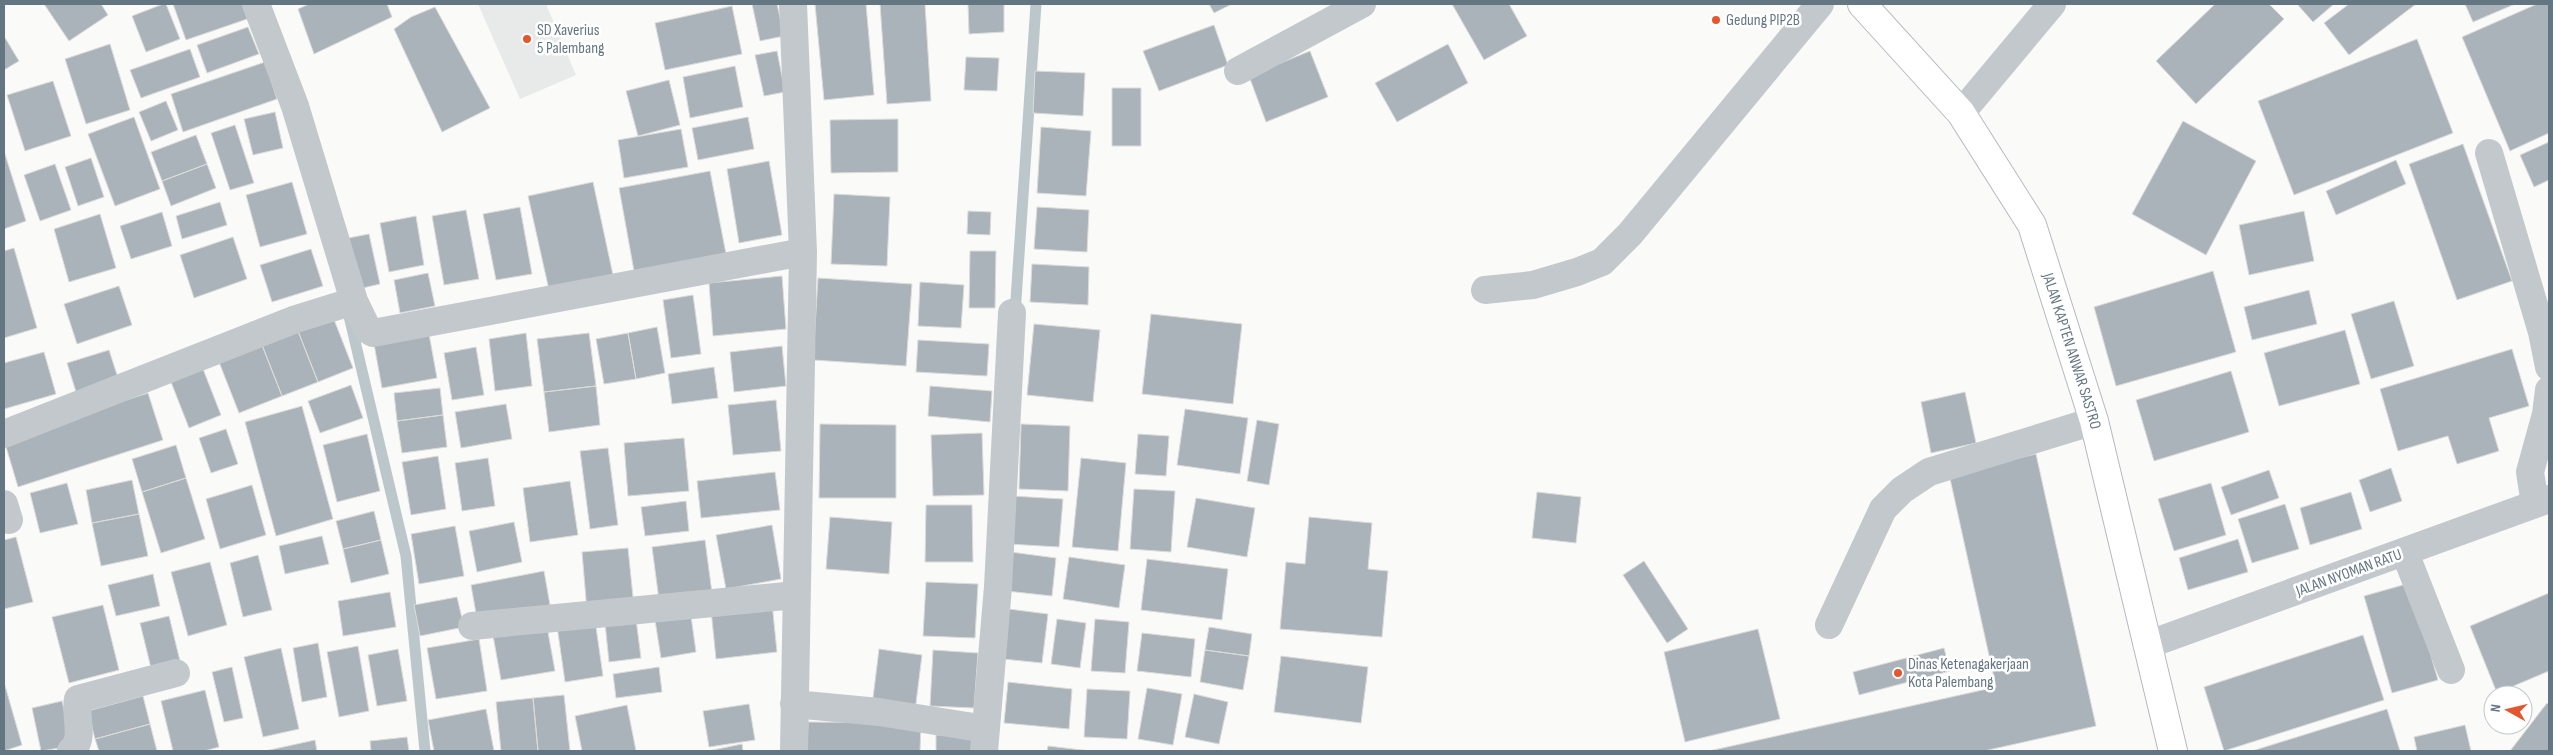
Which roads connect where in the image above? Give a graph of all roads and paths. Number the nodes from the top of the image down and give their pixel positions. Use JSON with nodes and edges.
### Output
{"nodes":[{"id":1,"x":256,"y":4,"type":"edge"},
{"id":2,"x":794,"y":4,"type":"edge"},
{"id":3,"x":1362,"y":4,"type":"edge"},
{"id":4,"x":1820,"y":4,"type":"edge"},
{"id":5,"x":1862,"y":4,"type":"edge"},
{"id":6,"x":2052,"y":4,"type":"edge"},
{"id":7,"x":1238,"y":71,"type":"dead end"},
{"id":8,"x":1960,"y":112,"type":"junction"},
{"id":9,"x":2489,"y":153,"type":"dead end"},
{"id":10,"x":803,"y":252,"type":"junction"},
{"id":11,"x":1485,"y":290,"type":"dead end"},
{"id":12,"x":344,"y":304,"type":"junction"},
{"id":13,"x":1012,"y":313,"type":"dead end"},
{"id":14,"x":2549,"y":367,"type":"edge"},
{"id":15,"x":2549,"y":390,"type":"edge"},
{"id":16,"x":2094,"y":421,"type":"junction"},
{"id":17,"x":4,"y":434,"type":"edge"},
{"id":18,"x":2542,"y":501,"type":"edge"},
{"id":19,"x":2405,"y":552,"type":"junction"},
{"id":20,"x":796,"y":595,"type":"junction"},
{"id":21,"x":1829,"y":625,"type":"dead end"},
{"id":22,"x":472,"y":626,"type":"dead end"},
{"id":23,"x":2148,"y":645,"type":"junction"},
{"id":24,"x":2450,"y":670,"type":"dead end"},
{"id":25,"x":176,"y":673,"type":"dead end"},
{"id":26,"x":794,"y":704,"type":"junction"},
{"id":27,"x":985,"y":740,"type":"edge"},
{"id":28,"x":71,"y":751,"type":"edge"},
{"id":29,"x":794,"y":751,"type":"edge"},
{"id":30,"x":2173,"y":751,"type":"edge"}],
"edges":[{"from":1,"to":12,"type":"street"},
{"from":2,"to":10,"type":"street"},
{"from":3,"to":7,"type":"street"},
{"from":4,"to":11,"type":"street"},
{"from":5,"to":8,"type":"street","name":"JALAN KAPTEN ANWAR SASTRO"},
{"from":6,"to":8,"type":"street"},
{"from":8,"to":16,"type":"street","name":"JALAN KAPTEN ANWAR SASTRO"},
{"from":9,"to":14,"type":"street"},
{"from":10,"to":12,"type":"street"},
{"from":10,"to":20,"type":"street"},
{"from":12,"to":17,"type":"street"},
{"from":13,"to":27,"type":"street"},
{"from":15,"to":18,"type":"street"},
{"from":16,"to":21,"type":"street"},
{"from":16,"to":23,"type":"street","name":"JALAN KAPTEN ANWAR SASTRO"},
{"from":18,"to":19,"type":"street","name":"JALAN NYOMAN RATU"},
{"from":19,"to":23,"type":"street","name":"JALAN NYOMAN RATU"},
{"from":19,"to":24,"type":"street"},
{"from":20,"to":22,"type":"street"},
{"from":20,"to":26,"type":"street"},
{"from":23,"to":30,"type":"street","name":"JALAN KAPTEN ANWAR SASTRO"},
{"from":25,"to":28,"type":"street"},
{"from":26,"to":27,"type":"street"},
{"from":26,"to":29,"type":"street"}]}
